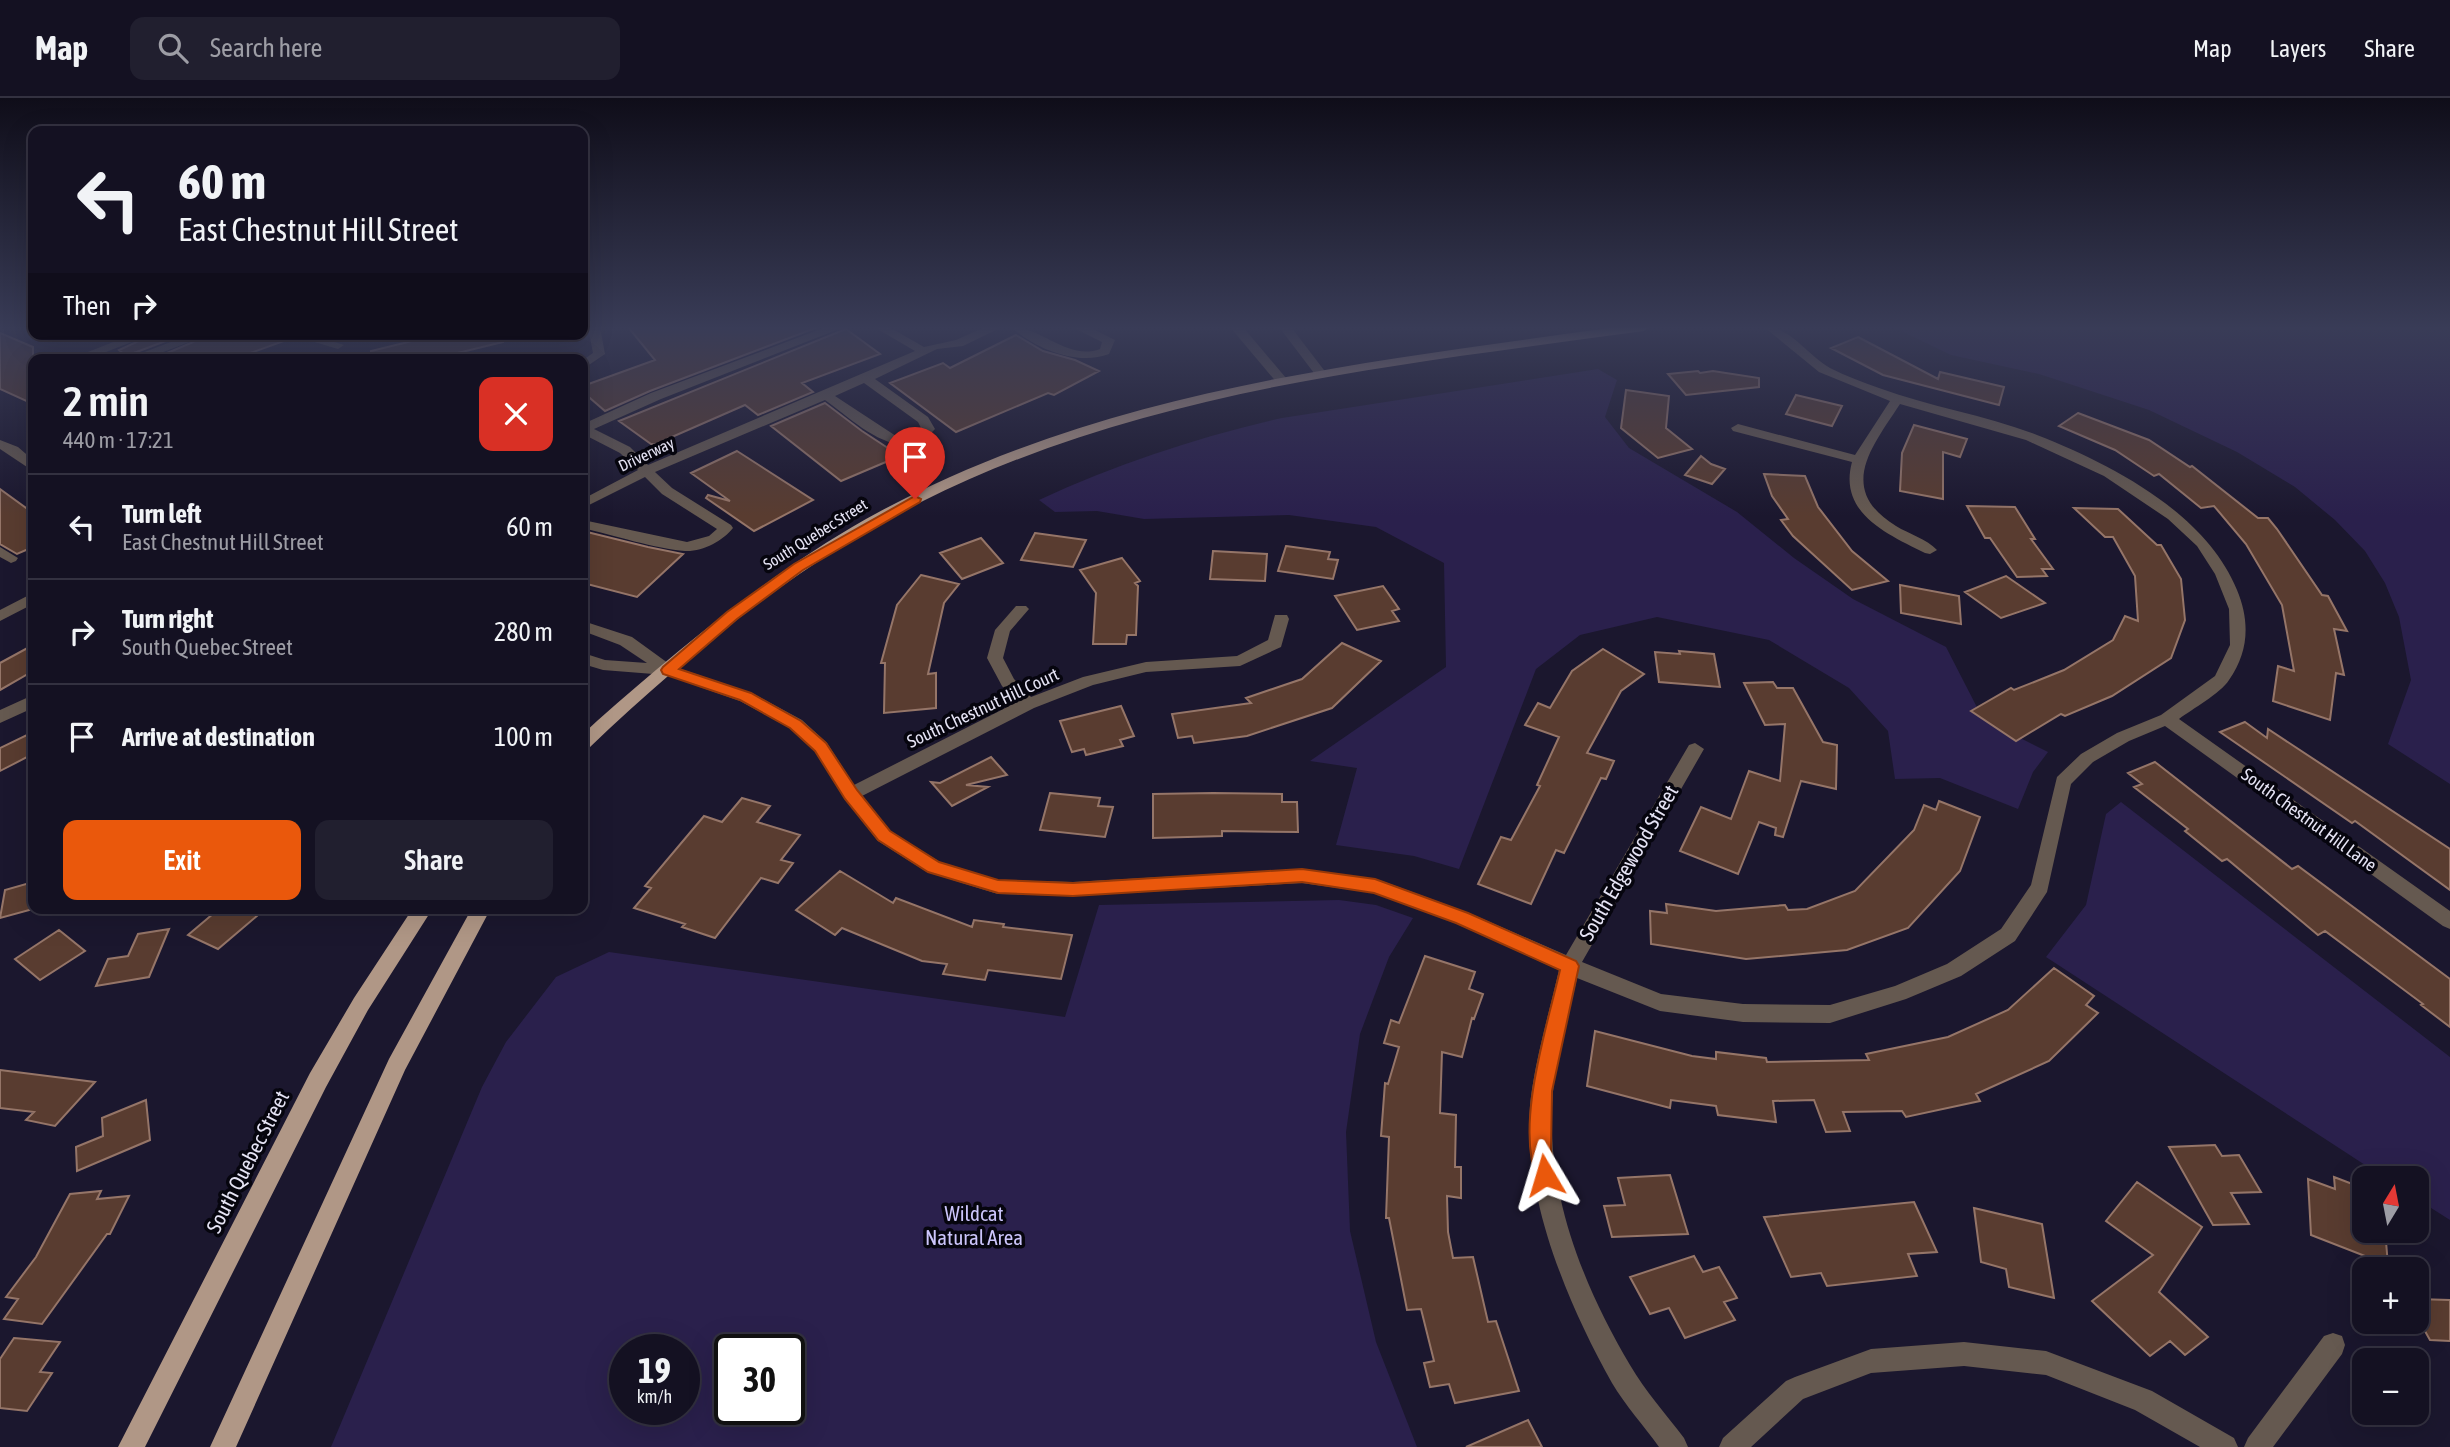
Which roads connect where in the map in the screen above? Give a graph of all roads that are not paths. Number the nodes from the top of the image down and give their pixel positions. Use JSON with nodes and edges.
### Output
{"nodes":[{"id":1,"x":672,"y":390,"type":"edge"},
{"id":2,"x":838,"y":390,"type":"edge"},
{"id":3,"x":880,"y":390,"type":"edge"},
{"id":4,"x":1238,"y":390,"type":"edge"},
{"id":5,"x":1875,"y":390,"type":"edge"},
{"id":6,"x":827,"y":395,"type":"junction"},
{"id":7,"x":1897,"y":399,"type":"junction"},
{"id":8,"x":588,"y":427,"type":"edge"},
{"id":9,"x":1738,"y":428,"type":"dead end"},
{"id":10,"x":588,"y":432,"type":"edge"},
{"id":11,"x":7,"y":447,"type":"edge"},
{"id":12,"x":28,"y":452,"type":"edge"},
{"id":13,"x":1859,"y":460,"type":"junction"},
{"id":14,"x":28,"y":463,"type":"edge"},
{"id":15,"x":646,"y":471,"type":"junction"},
{"id":16,"x":588,"y":501,"type":"edge"},
{"id":17,"x":588,"y":525,"type":"edge"},
{"id":18,"x":1930,"y":550,"type":"dead end"},
{"id":19,"x":28,"y":601,"type":"edge"},
{"id":20,"x":1021,"y":609,"type":"dead end"},
{"id":21,"x":0,"y":615,"type":"edge"},
{"id":22,"x":1281,"y":619,"type":"dead end"},
{"id":23,"x":588,"y":628,"type":"edge"},
{"id":24,"x":588,"y":659,"type":"edge"},
{"id":25,"x":668,"y":670,"type":"junction"},
{"id":26,"x":28,"y":703,"type":"edge"},
{"id":27,"x":1027,"y":704,"type":"junction"},
{"id":28,"x":0,"y":717,"type":"edge"},
{"id":29,"x":2167,"y":719,"type":"junction"},
{"id":30,"x":588,"y":740,"type":"edge"},
{"id":31,"x":1695,"y":749,"type":"dead end"},
{"id":32,"x":851,"y":794,"type":"junction"},
{"id":33,"x":420,"y":914,"type":"edge"},
{"id":34,"x":479,"y":914,"type":"edge"},
{"id":35,"x":2450,"y":921,"type":"edge"},
{"id":36,"x":1570,"y":966,"type":"junction"},
{"id":37,"x":2333,"y":1345,"type":"dead end"},
{"id":38,"x":131,"y":1447,"type":"edge"},
{"id":39,"x":223,"y":1447,"type":"edge"},
{"id":40,"x":1675,"y":1447,"type":"edge"},
{"id":41,"x":1732,"y":1447,"type":"edge"},
{"id":42,"x":2225,"y":1447,"type":"edge"},
{"id":43,"x":2257,"y":1447,"type":"edge"}],
"edges":[{"from":1,"to":8,"type":"street"},
{"from":2,"to":6,"type":"street","name":"Driverway"},
{"from":3,"to":6,"type":"street"},
{"from":4,"to":25,"type":"main road","name":"South Quebec Street"},
{"from":5,"to":7,"type":"street"},
{"from":6,"to":15,"type":"street","name":"Driverway"},
{"from":7,"to":13,"type":"street"},
{"from":7,"to":29,"type":"street"},
{"from":9,"to":13,"type":"street"},
{"from":10,"to":15,"type":"street"},
{"from":11,"to":12,"type":"street"},
{"from":11,"to":14,"type":"street"},
{"from":13,"to":18,"type":"street"},
{"from":15,"to":16,"type":"street","name":"Driverway"},
{"from":15,"to":17,"type":"street"},
{"from":19,"to":21,"type":"street"},
{"from":20,"to":27,"type":"street"},
{"from":22,"to":27,"type":"street","name":"South Chestnut Hill Court"},
{"from":23,"to":25,"type":"street"},
{"from":24,"to":25,"type":"street"},
{"from":25,"to":30,"type":"main road","name":"South Quebec Street"},
{"from":25,"to":32,"type":"street"},
{"from":26,"to":28,"type":"street"},
{"from":27,"to":32,"type":"street","name":"South Chestnut Hill Court"},
{"from":29,"to":35,"type":"street","name":"South Chestnut Hill Lane"},
{"from":29,"to":36,"type":"street"},
{"from":31,"to":36,"type":"street","name":"South Edgewood Street"},
{"from":32,"to":36,"type":"street"},
{"from":33,"to":38,"type":"main road","name":"South Quebec Street"},
{"from":34,"to":39,"type":"main road"},
{"from":36,"to":40,"type":"street","name":"South Edgewood Street"},
{"from":37,"to":43,"type":"street"},
{"from":41,"to":42,"type":"street"}]}
